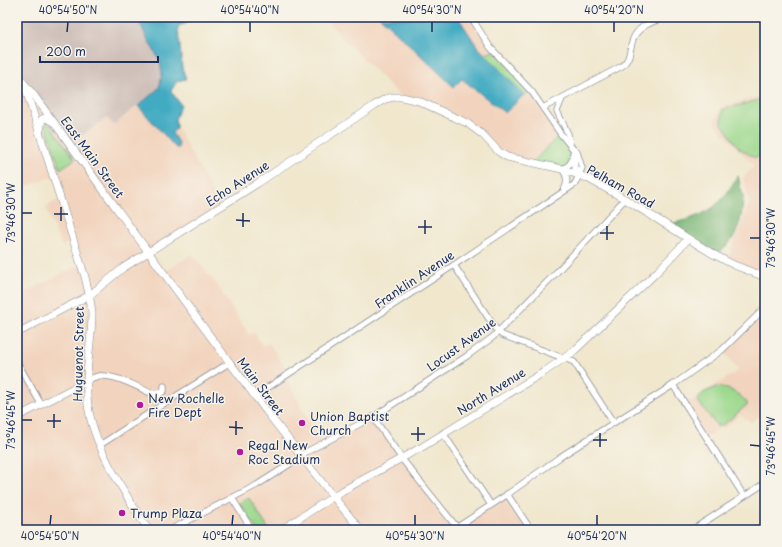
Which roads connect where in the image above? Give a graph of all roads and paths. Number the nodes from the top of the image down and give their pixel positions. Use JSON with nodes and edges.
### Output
{"nodes":[{"id":1,"x":471,"y":17,"type":"edge"},
{"id":2,"x":665,"y":17,"type":"edge"},
{"id":3,"x":17,"y":76,"type":"edge"},
{"id":4,"x":25,"y":86,"type":"junction"},
{"id":5,"x":399,"y":97,"type":"joint"},
{"id":6,"x":562,"y":99,"type":"junction"},
{"id":7,"x":543,"y":108,"type":"junction"},
{"id":8,"x":54,"y":123,"type":"junction"},
{"id":9,"x":39,"y":133,"type":"junction"},
{"id":10,"x":572,"y":150,"type":"junction"},
{"id":11,"x":562,"y":169,"type":"junction"},
{"id":12,"x":579,"y":175,"type":"junction"},
{"id":13,"x":563,"y":192,"type":"junction"},
{"id":14,"x":625,"y":199,"type":"junction"},
{"id":15,"x":688,"y":239,"type":"junction"},
{"id":16,"x":149,"y":253,"type":"junction"},
{"id":17,"x":454,"y":265,"type":"junction"},
{"id":18,"x":765,"y":277,"type":"edge"},
{"id":19,"x":90,"y":295,"type":"junction"},
{"id":20,"x":765,"y":308,"type":"edge"},
{"id":21,"x":17,"y":333,"type":"edge"},
{"id":22,"x":499,"y":333,"type":"junction"},
{"id":23,"x":565,"y":358,"type":"junction"},
{"id":24,"x":17,"y":362,"type":"edge"},
{"id":25,"x":229,"y":363,"type":"junction"},
{"id":26,"x":87,"y":381,"type":"junction"},
{"id":27,"x":673,"y":385,"type":"junction"},
{"id":28,"x":164,"y":386,"type":"dead end"},
{"id":29,"x":63,"y":392,"type":"junction"},
{"id":30,"x":150,"y":393,"type":"junction"},
{"id":31,"x":254,"y":396,"type":"junction"},
{"id":32,"x":87,"y":398,"type":"junction"},
{"id":33,"x":168,"y":402,"type":"junction"},
{"id":34,"x":41,"y":404,"type":"junction"},
{"id":35,"x":17,"y":417,"type":"edge"},
{"id":36,"x":373,"y":417,"type":"junction"},
{"id":37,"x":613,"y":422,"type":"junction"},
{"id":38,"x":443,"y":433,"type":"junction"},
{"id":39,"x":100,"y":445,"type":"junction"},
{"id":40,"x":301,"y":456,"type":"junction"},
{"id":41,"x":402,"y":459,"type":"junction"},
{"id":42,"x":764,"y":485,"type":"edge"},
{"id":43,"x":507,"y":494,"type":"junction"},
{"id":44,"x":744,"y":496,"type":"junction"},
{"id":45,"x":333,"y":497,"type":"junction"},
{"id":46,"x":232,"y":498,"type":"junction"},
{"id":47,"x":491,"y":505,"type":"junction"},
{"id":48,"x":145,"y":526,"type":"edge"},
{"id":49,"x":456,"y":529,"type":"edge"},
{"id":50,"x":170,"y":530,"type":"edge"},
{"id":51,"x":252,"y":530,"type":"edge"},
{"id":52,"x":281,"y":530,"type":"edge"},
{"id":53,"x":361,"y":530,"type":"edge"},
{"id":54,"x":531,"y":530,"type":"edge"},
{"id":55,"x":692,"y":530,"type":"edge"}],
"edges":[{"from":1,"to":7,"type":"street"},
{"from":2,"to":6,"type":"street"},
{"from":3,"to":4,"type":"main road","name":"East Main Street"},
{"from":4,"to":8,"type":"main road","name":"East Main Street"},
{"from":4,"to":9,"type":"main road","name":"Huguenot Street"},
{"from":5,"to":11,"type":"main road","name":"Pelham Road"},
{"from":5,"to":16,"type":"main road","name":"Echo Avenue"},
{"from":6,"to":7,"type":"street"},
{"from":6,"to":10,"type":"street"},
{"from":7,"to":10,"type":"street"},
{"from":8,"to":9,"type":"main road"},
{"from":8,"to":16,"type":"main road","name":"East Main Street"},
{"from":9,"to":19,"type":"main road","name":"Huguenot Street"},
{"from":10,"to":11,"type":"street"},
{"from":10,"to":12,"type":"street"},
{"from":11,"to":12,"type":"main road","name":"Pelham Road"},
{"from":11,"to":13,"type":"street"},
{"from":12,"to":13,"type":"street","name":"Franklin Avenue"},
{"from":12,"to":14,"type":"main road","name":"Pelham Road"},
{"from":13,"to":17,"type":"street","name":"Franklin Avenue"},
{"from":14,"to":15,"type":"main road","name":"Pelham Road"},
{"from":14,"to":22,"type":"street","name":"Locust Avenue"},
{"from":15,"to":18,"type":"main road","name":"Pelham Road"},
{"from":15,"to":23,"type":"main road","name":"North Avenue"},
{"from":16,"to":19,"type":"main road","name":"Echo Avenue"},
{"from":16,"to":25,"type":"main road","name":"Main Street"},
{"from":17,"to":22,"type":"street"},
{"from":17,"to":31,"type":"street","name":"Franklin Avenue"},
{"from":19,"to":21,"type":"main road","name":"Echo Avenue"},
{"from":19,"to":26,"type":"main road","name":"Huguenot Street"},
{"from":20,"to":27,"type":"street"},
{"from":22,"to":23,"type":"street"},
{"from":22,"to":36,"type":"street","name":"Locust Avenue"},
{"from":23,"to":37,"type":"street"},
{"from":23,"to":38,"type":"main road","name":"North Avenue"},
{"from":24,"to":34,"type":"street"},
{"from":25,"to":31,"type":"main road","name":"Main Street"},
{"from":25,"to":33,"type":"street"},
{"from":26,"to":29,"type":"main road"},
{"from":26,"to":30,"type":"street"},
{"from":26,"to":32,"type":"main road","name":"Huguenot Street"},
{"from":27,"to":37,"type":"street"},
{"from":27,"to":44,"type":"street"},
{"from":28,"to":30,"type":"street"},
{"from":29,"to":32,"type":"main road"},
{"from":29,"to":34,"type":"main road"},
{"from":30,"to":33,"type":"street"},
{"from":31,"to":40,"type":"main road","name":"Main Street"},
{"from":32,"to":39,"type":"main road","name":"Huguenot Street"},
{"from":33,"to":39,"type":"street"},
{"from":34,"to":35,"type":"main road"},
{"from":36,"to":40,"type":"street","name":"Locust Avenue"},
{"from":36,"to":41,"type":"street"},
{"from":37,"to":43,"type":"street"},
{"from":38,"to":41,"type":"main road","name":"North Avenue"},
{"from":38,"to":47,"type":"street"},
{"from":39,"to":48,"type":"main road","name":"Huguenot Street"},
{"from":40,"to":45,"type":"main road","name":"Main Street"},
{"from":40,"to":46,"type":"street","name":"Locust Avenue"},
{"from":41,"to":45,"type":"main road","name":"North Avenue"},
{"from":41,"to":49,"type":"street"},
{"from":42,"to":44,"type":"street"},
{"from":43,"to":47,"type":"street"},
{"from":43,"to":54,"type":"street"},
{"from":44,"to":55,"type":"street"},
{"from":45,"to":52,"type":"main road","name":"North Avenue"},
{"from":45,"to":53,"type":"main road","name":"Main Street"},
{"from":46,"to":50,"type":"street","name":"Locust Avenue"},
{"from":46,"to":51,"type":"street"},
{"from":47,"to":49,"type":"street"}]}
